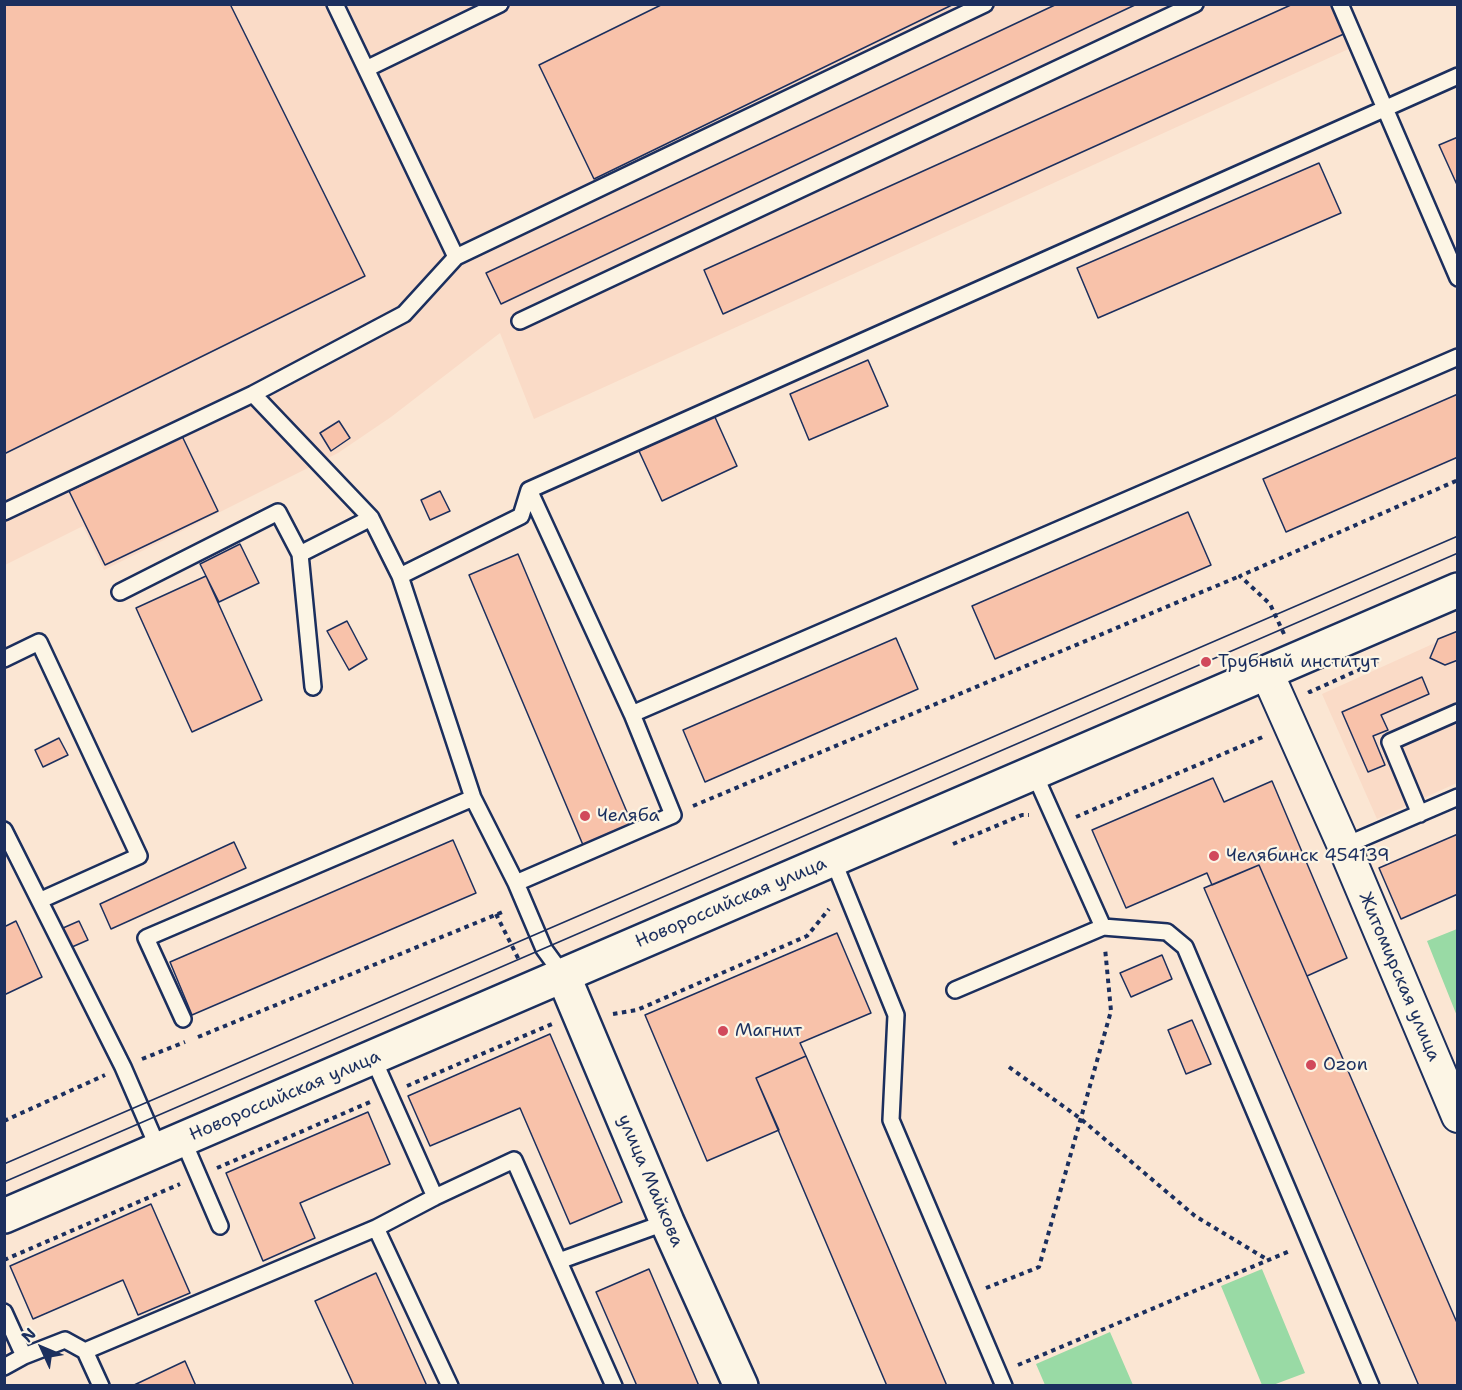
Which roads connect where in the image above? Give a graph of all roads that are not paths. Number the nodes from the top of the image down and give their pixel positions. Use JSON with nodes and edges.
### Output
{"nodes":[{"id":1,"x":334,"y":4,"type":"edge"},
{"id":2,"x":500,"y":4,"type":"edge"},
{"id":3,"x":985,"y":4,"type":"edge"},
{"id":4,"x":1195,"y":4,"type":"edge"},
{"id":5,"x":1340,"y":4,"type":"edge"},
{"id":6,"x":366,"y":69,"type":"junction"},
{"id":7,"x":1458,"y":76,"type":"edge"},
{"id":8,"x":1383,"y":108,"type":"junction"},
{"id":9,"x":456,"y":257,"type":"junction"},
{"id":10,"x":1458,"y":278,"type":"edge"},
{"id":11,"x":520,"y":321,"type":"dead end"},
{"id":12,"x":1458,"y":357,"type":"edge"},
{"id":13,"x":253,"y":394,"type":"junction"},
{"id":14,"x":529,"y":490,"type":"junction"},
{"id":15,"x":4,"y":512,"type":"edge"},
{"id":16,"x":371,"y":518,"type":"junction"},
{"id":17,"x":300,"y":554,"type":"junction"},
{"id":18,"x":400,"y":576,"type":"junction"},
{"id":19,"x":1458,"y":590,"type":"edge"},
{"id":20,"x":120,"y":592,"type":"dead end"},
{"id":21,"x":4,"y":659,"type":"edge"},
{"id":22,"x":1281,"y":667,"type":"junction"},
{"id":23,"x":313,"y":687,"type":"dead end"},
{"id":24,"x":1458,"y":712,"type":"edge"},
{"id":25,"x":632,"y":714,"type":"junction"},
{"id":26,"x":1034,"y":773,"type":"junction"},
{"id":27,"x":1458,"y":797,"type":"edge"},
{"id":28,"x":473,"y":798,"type":"junction"},
{"id":29,"x":1420,"y":814,"type":"junction"},
{"id":30,"x":4,"y":830,"type":"edge"},
{"id":31,"x":1344,"y":846,"type":"junction"},
{"id":32,"x":832,"y":860,"type":"junction"},
{"id":33,"x":516,"y":883,"type":"junction"},
{"id":34,"x":41,"y":900,"type":"junction"},
{"id":35,"x":1103,"y":927,"type":"junction"},
{"id":36,"x":562,"y":975,"type":"junction"},
{"id":37,"x":955,"y":990,"type":"dead end"},
{"id":38,"x":183,"y":1019,"type":"dead end"},
{"id":39,"x":373,"y":1058,"type":"junction"},
{"id":40,"x":1458,"y":1116,"type":"edge"},
{"id":41,"x":171,"y":1145,"type":"junction"},
{"id":42,"x":435,"y":1197,"type":"junction"},
{"id":43,"x":4,"y":1216,"type":"edge"},
{"id":44,"x":667,"y":1222,"type":"junction"},
{"id":45,"x":220,"y":1226,"type":"dead end"},
{"id":46,"x":376,"y":1228,"type":"junction"},
{"id":47,"x":559,"y":1261,"type":"junction"},
{"id":48,"x":4,"y":1312,"type":"edge"},
{"id":49,"x":85,"y":1351,"type":"junction"},
{"id":50,"x":24,"y":1356,"type":"junction"},
{"id":51,"x":4,"y":1367,"type":"edge"},
{"id":52,"x":1001,"y":1379,"type":"edge"},
{"id":53,"x":101,"y":1386,"type":"edge"},
{"id":54,"x":450,"y":1386,"type":"edge"},
{"id":55,"x":614,"y":1386,"type":"edge"},
{"id":56,"x":741,"y":1386,"type":"edge"},
{"id":57,"x":1371,"y":1386,"type":"edge"}],
"edges":[{"from":1,"to":6,"type":"lane"},
{"from":2,"to":6,"type":"lane"},
{"from":3,"to":9,"type":"lane"},
{"from":4,"to":11,"type":"lane"},
{"from":5,"to":8,"type":"lane"},
{"from":6,"to":9,"type":"lane"},
{"from":7,"to":8,"type":"lane"},
{"from":8,"to":10,"type":"lane"},
{"from":8,"to":14,"type":"lane"},
{"from":9,"to":13,"type":"lane"},
{"from":12,"to":25,"type":"lane"},
{"from":13,"to":15,"type":"lane"},
{"from":13,"to":16,"type":"lane"},
{"from":14,"to":18,"type":"lane"},
{"from":14,"to":25,"type":"lane"},
{"from":16,"to":17,"type":"lane"},
{"from":16,"to":18,"type":"lane"},
{"from":17,"to":20,"type":"lane"},
{"from":17,"to":23,"type":"lane"},
{"from":18,"to":28,"type":"lane"},
{"from":19,"to":22,"type":"main road","name":"Новороссийская улица"},
{"from":21,"to":34,"type":"lane"},
{"from":22,"to":26,"type":"main road","name":"Новороссийская улица"},
{"from":22,"to":31,"type":"street","name":"Житомирская улица"},
{"from":24,"to":29,"type":"lane"},
{"from":25,"to":33,"type":"lane"},
{"from":26,"to":32,"type":"main road","name":"Новороссийская улица"},
{"from":26,"to":35,"type":"lane"},
{"from":27,"to":29,"type":"lane"},
{"from":28,"to":33,"type":"lane"},
{"from":28,"to":38,"type":"lane"},
{"from":29,"to":31,"type":"lane"},
{"from":30,"to":34,"type":"lane"},
{"from":31,"to":40,"type":"street","name":"Житомирская улица"},
{"from":32,"to":36,"type":"main road","name":"Новороссийская улица"},
{"from":32,"to":52,"type":"lane"},
{"from":33,"to":36,"type":"lane"},
{"from":34,"to":41,"type":"lane"},
{"from":35,"to":37,"type":"lane"},
{"from":35,"to":57,"type":"lane"},
{"from":36,"to":39,"type":"main road","name":"Новороссийская улица"},
{"from":36,"to":44,"type":"main road","name":"улица Майкова"},
{"from":39,"to":41,"type":"main road","name":"Новороссийская улица"},
{"from":39,"to":42,"type":"lane"},
{"from":41,"to":43,"type":"main road","name":"Новороссийская улица"},
{"from":41,"to":45,"type":"lane"},
{"from":42,"to":46,"type":"lane"},
{"from":42,"to":47,"type":"lane"},
{"from":44,"to":47,"type":"lane"},
{"from":44,"to":56,"type":"main road","name":"улица Майкова"},
{"from":46,"to":49,"type":"lane"},
{"from":46,"to":54,"type":"lane"},
{"from":47,"to":55,"type":"lane"},
{"from":48,"to":50,"type":"lane"},
{"from":49,"to":50,"type":"lane"},
{"from":49,"to":53,"type":"lane"},
{"from":50,"to":51,"type":"lane"}]}
